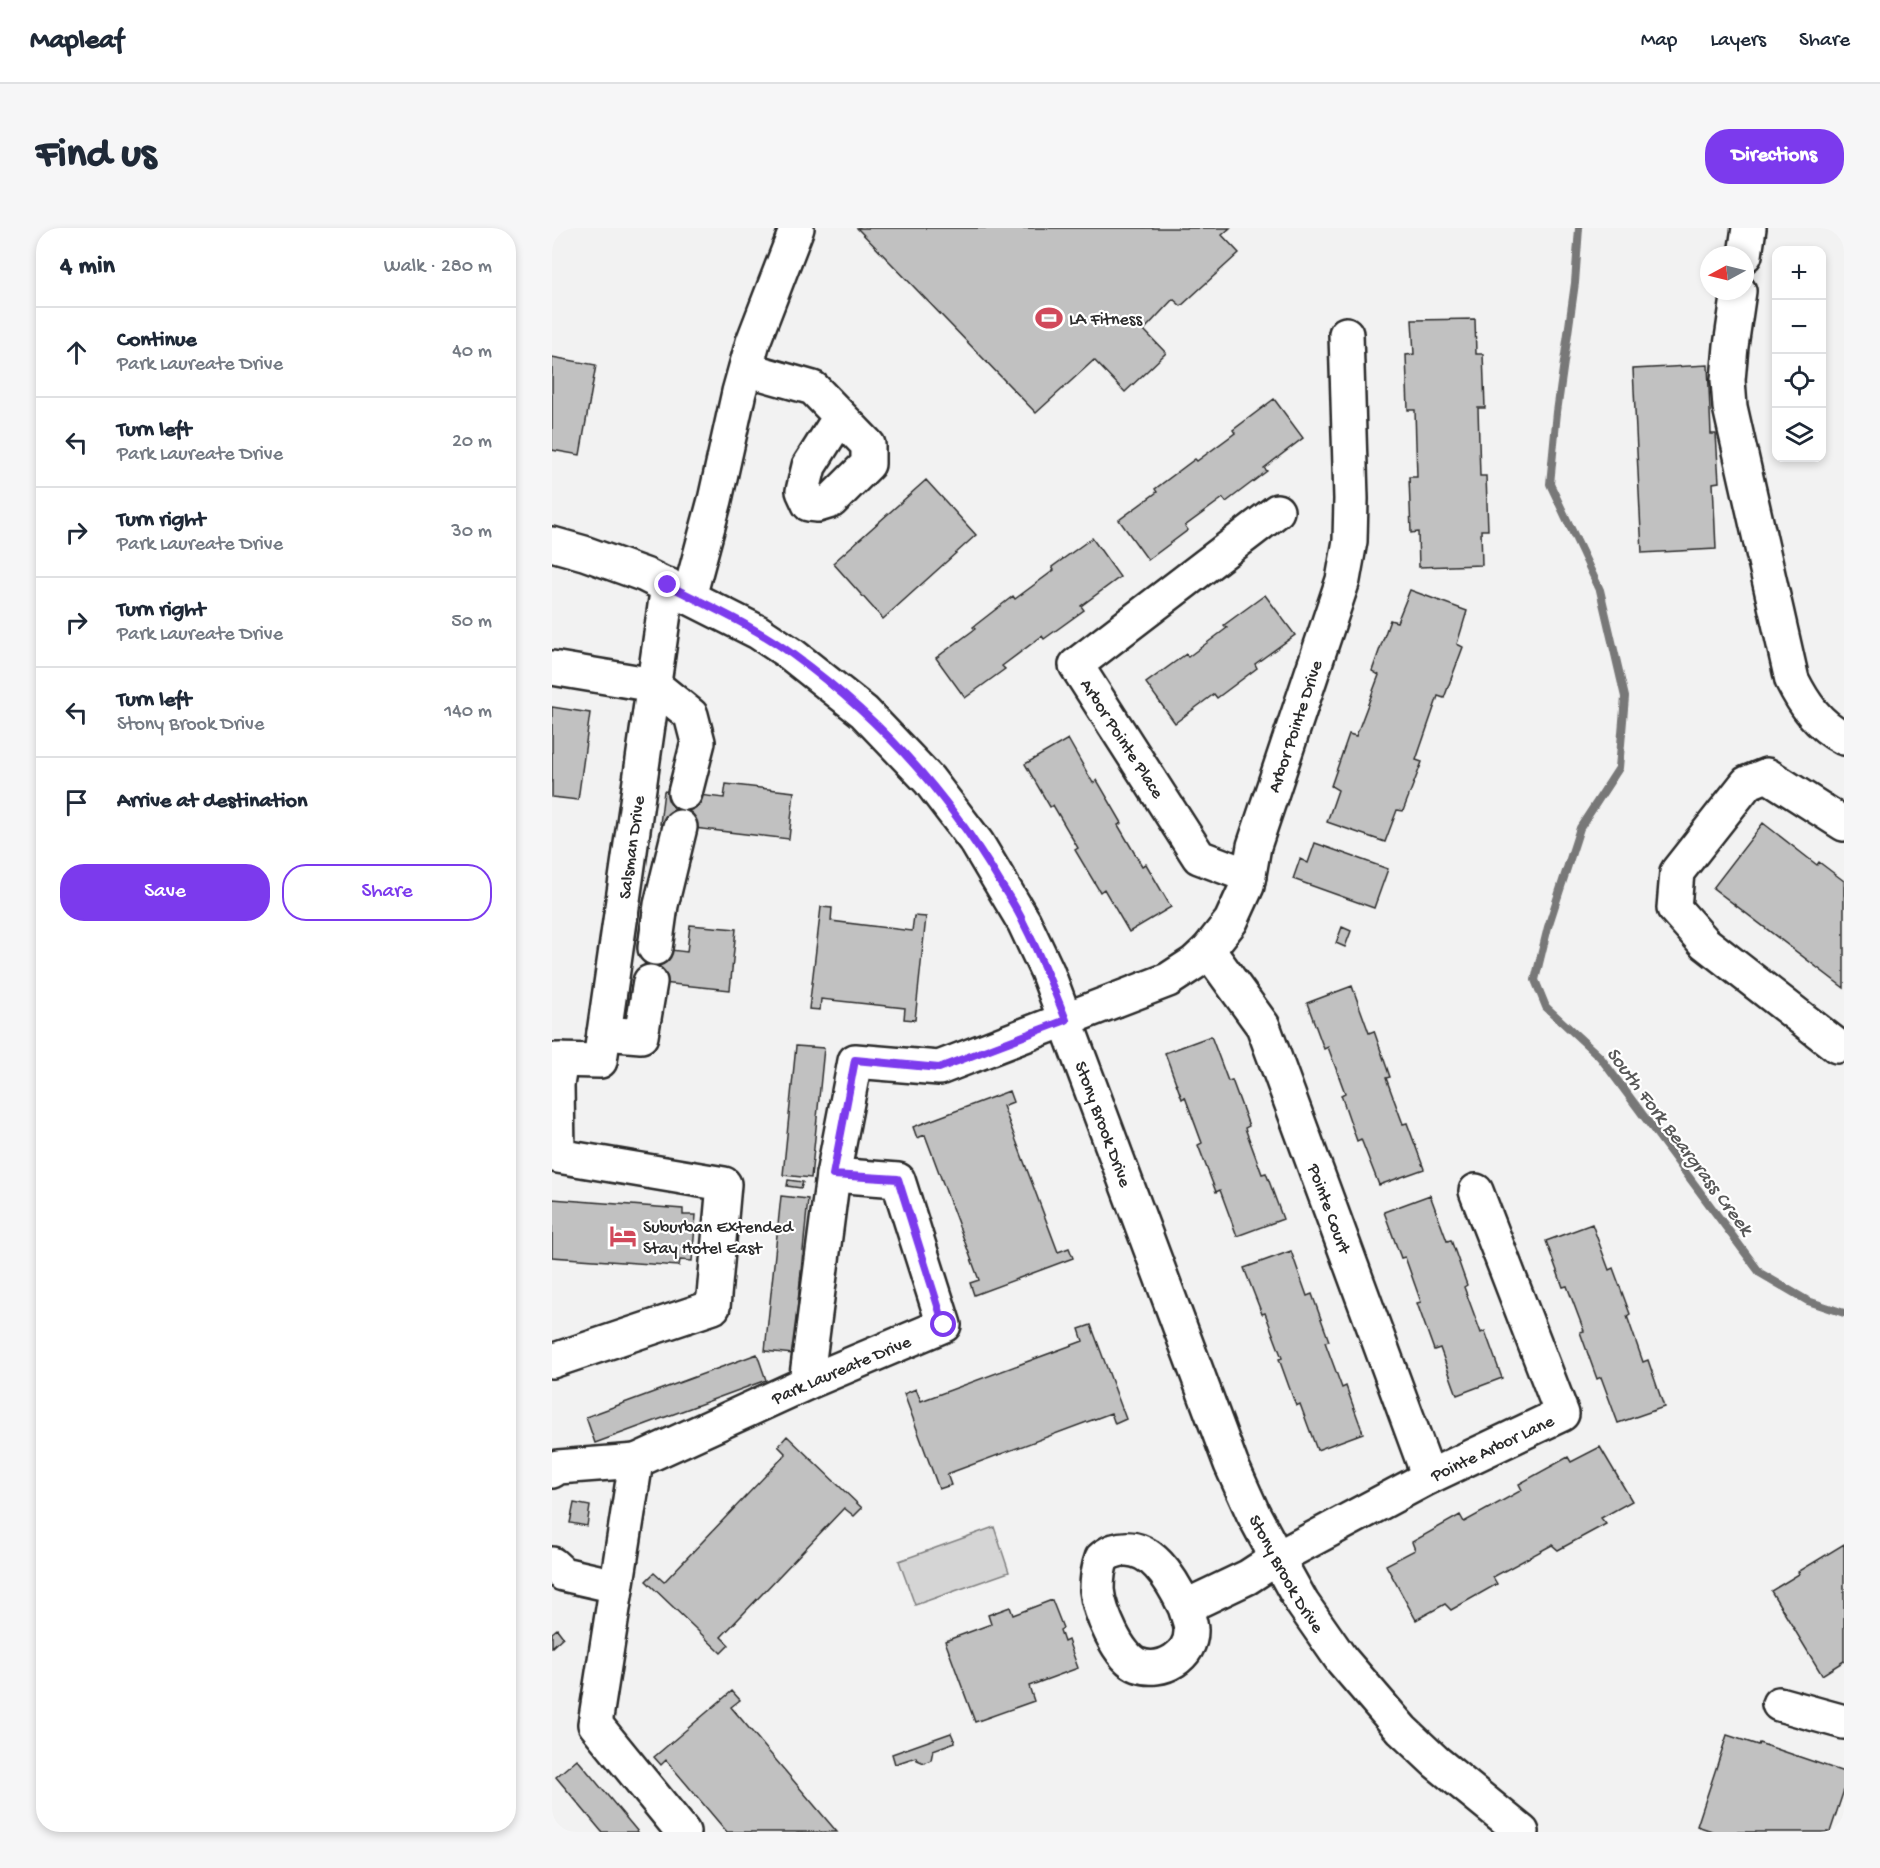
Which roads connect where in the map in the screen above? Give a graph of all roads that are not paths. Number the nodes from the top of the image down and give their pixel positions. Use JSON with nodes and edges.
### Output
{"nodes":[{"id":1,"x":797,"y":228,"type":"edge"},
{"id":2,"x":1749,"y":228,"type":"edge"},
{"id":3,"x":1746,"y":246,"type":"edge"},
{"id":4,"x":1738,"y":300,"type":"edge"},
{"id":5,"x":1346,"y":334,"type":"dead end"},
{"id":6,"x":746,"y":369,"type":"junction"},
{"id":7,"x":840,"y":417,"type":"dead end"},
{"id":8,"x":1277,"y":511,"type":"dead end"},
{"id":9,"x":552,"y":544,"type":"edge"},
{"id":10,"x":679,"y":591,"type":"junction"},
{"id":11,"x":552,"y":668,"type":"edge"},
{"id":12,"x":654,"y":685,"type":"junction"},
{"id":13,"x":1844,"y":738,"type":"edge"},
{"id":14,"x":685,"y":793,"type":"dead end"},
{"id":15,"x":1844,"y":824,"type":"edge"},
{"id":16,"x":680,"y":826,"type":"dead end"},
{"id":17,"x":1249,"y":876,"type":"junction"},
{"id":18,"x":623,"y":901,"type":"junction"},
{"id":19,"x":661,"y":905,"type":"junction"},
{"id":20,"x":656,"y":948,"type":"dead end"},
{"id":21,"x":1208,"y":950,"type":"junction"},
{"id":22,"x":650,"y":982,"type":"dead end"},
{"id":23,"x":1066,"y":1020,"type":"junction"},
{"id":24,"x":604,"y":1033,"type":"junction"},
{"id":25,"x":1837,"y":1046,"type":"dead end"},
{"id":26,"x":556,"y":1060,"type":"edge"},
{"id":27,"x":833,"y":1175,"type":"junction"},
{"id":28,"x":1476,"y":1191,"type":"dead end"},
{"id":29,"x":552,"y":1361,"type":"edge"},
{"id":30,"x":806,"y":1383,"type":"junction"},
{"id":31,"x":636,"y":1461,"type":"junction"},
{"id":32,"x":552,"y":1471,"type":"edge"},
{"id":33,"x":1429,"y":1477,"type":"junction"},
{"id":34,"x":1276,"y":1558,"type":"junction"},
{"id":35,"x":552,"y":1563,"type":"edge"},
{"id":36,"x":616,"y":1586,"type":"junction"},
{"id":37,"x":1185,"y":1607,"type":"dead end"},
{"id":38,"x":1779,"y":1704,"type":"dead end"},
{"id":39,"x":1844,"y":1722,"type":"edge"},
{"id":40,"x":683,"y":1832,"type":"edge"},
{"id":41,"x":1522,"y":1832,"type":"edge"}],
"edges":[{"from":1,"to":6,"type":"street","name":"Salsman Drive"},
{"from":2,"to":3,"type":"street"},
{"from":4,"to":13,"type":"street"},
{"from":5,"to":17,"type":"street","name":"Arbor Pointe Drive"},
{"from":6,"to":7,"type":"street"},
{"from":6,"to":10,"type":"street","name":"Salsman Drive"},
{"from":8,"to":17,"type":"street","name":"Arbor Pointe Place"},
{"from":9,"to":10,"type":"street","name":"Stony Brook Drive"},
{"from":10,"to":12,"type":"street","name":"Salsman Drive"},
{"from":10,"to":23,"type":"street","name":"Stony Brook Drive"},
{"from":11,"to":12,"type":"street"},
{"from":12,"to":14,"type":"street"},
{"from":12,"to":18,"type":"street","name":"Salsman Drive"},
{"from":15,"to":25,"type":"street"},
{"from":16,"to":19,"type":"street"},
{"from":17,"to":21,"type":"street","name":"Arbor Pointe Drive"},
{"from":18,"to":19,"type":"street"},
{"from":18,"to":24,"type":"street","name":"Salsman Drive"},
{"from":19,"to":20,"type":"street"},
{"from":21,"to":23,"type":"street","name":"Arbor Pointe Drive"},
{"from":21,"to":33,"type":"street","name":"Pointe Court"},
{"from":22,"to":24,"type":"street"},
{"from":23,"to":27,"type":"street"},
{"from":23,"to":34,"type":"street","name":"Stony Brook Drive"},
{"from":24,"to":26,"type":"street","name":"Salsman Drive"},
{"from":26,"to":29,"type":"street"},
{"from":27,"to":30,"type":"street"},
{"from":27,"to":30,"type":"street","name":"Park Laureate Drive"},
{"from":28,"to":33,"type":"street","name":"Pointe Arbor Lane"},
{"from":30,"to":31,"type":"street","name":"Park Laureate Drive"},
{"from":31,"to":32,"type":"street"},
{"from":31,"to":36,"type":"street"},
{"from":33,"to":34,"type":"street","name":"Pointe Arbor Lane"},
{"from":34,"to":37,"type":"street","name":"Pointe Arbor Lane"},
{"from":34,"to":41,"type":"street","name":"Stony Brook Drive"},
{"from":35,"to":36,"type":"street"},
{"from":36,"to":40,"type":"street"},
{"from":38,"to":39,"type":"street"}]}
